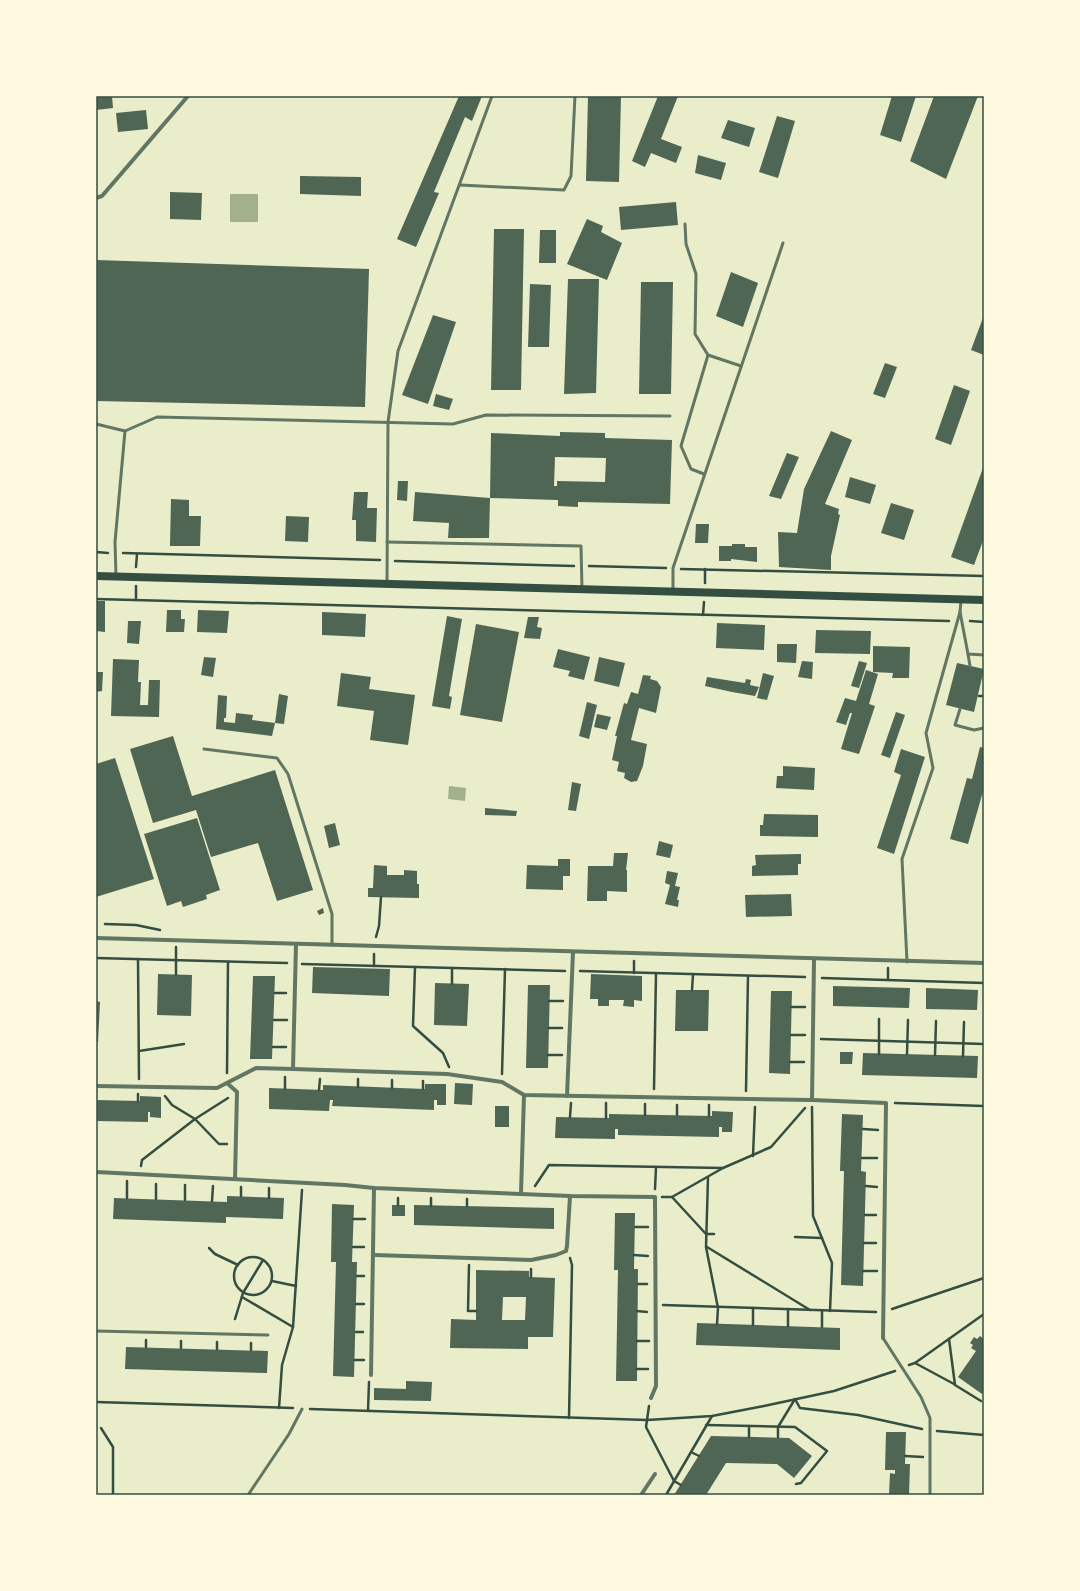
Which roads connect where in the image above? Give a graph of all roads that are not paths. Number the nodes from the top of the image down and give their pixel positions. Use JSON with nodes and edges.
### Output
{"nodes":[{"id":1,"x":188,"y":96,"type":"edge"},
{"id":2,"x":492,"y":96,"type":"edge"},
{"id":3,"x":576,"y":96,"type":"edge"},
{"id":4,"x":460,"y":185,"type":"junction"},
{"id":5,"x":96,"y":198,"type":"edge"},
{"id":6,"x":685,"y":224,"type":"dead end"},
{"id":7,"x":783,"y":243,"type":"dead end"},
{"id":8,"x":708,"y":355,"type":"junction"},
{"id":9,"x":741,"y":366,"type":"junction"},
{"id":10,"x":670,"y":416,"type":"dead end"},
{"id":11,"x":388,"y":422,"type":"junction"},
{"id":12,"x":96,"y":424,"type":"edge"},
{"id":13,"x":125,"y":431,"type":"junction"},
{"id":14,"x":704,"y":474,"type":"junction"},
{"id":15,"x":388,"y":542,"type":"junction"},
{"id":16,"x":96,"y":576,"type":"edge"},
{"id":17,"x":116,"y":576,"type":"junction"},
{"id":18,"x":387,"y":583,"type":"junction"},
{"id":19,"x":582,"y":589,"type":"junction"},
{"id":20,"x":672,"y":591,"type":"junction"},
{"id":21,"x":961,"y":599,"type":"junction"},
{"id":22,"x":984,"y":600,"type":"edge"},
{"id":23,"x":960,"y":612,"type":"junction"},
{"id":24,"x":968,"y":654,"type":"junction"},
{"id":25,"x":984,"y":655,"type":"edge"},
{"id":26,"x":970,"y":666,"type":"dead end"},
{"id":27,"x":960,"y":709,"type":"dead end"},
{"id":28,"x":984,"y":728,"type":"edge"},
{"id":29,"x":204,"y":749,"type":"dead end"},
{"id":30,"x":96,"y":938,"type":"edge"},
{"id":31,"x":296,"y":944,"type":"junction"},
{"id":32,"x":332,"y":945,"type":"junction"},
{"id":33,"x":573,"y":952,"type":"junction"},
{"id":34,"x":814,"y":960,"type":"junction"},
{"id":35,"x":907,"y":962,"type":"junction"},
{"id":36,"x":984,"y":964,"type":"edge"},
{"id":37,"x":292,"y":1068,"type":"junction"},
{"id":38,"x":227,"y":1083,"type":"junction"},
{"id":39,"x":96,"y":1086,"type":"edge"},
{"id":40,"x":524,"y":1095,"type":"junction"},
{"id":41,"x":569,"y":1096,"type":"junction"},
{"id":42,"x":812,"y":1100,"type":"junction"},
{"id":43,"x":96,"y":1172,"type":"edge"},
{"id":44,"x":235,"y":1179,"type":"junction"},
{"id":45,"x":374,"y":1188,"type":"junction"},
{"id":46,"x":521,"y":1193,"type":"junction"},
{"id":47,"x":570,"y":1196,"type":"junction"},
{"id":48,"x":374,"y":1255,"type":"junction"},
{"id":49,"x":96,"y":1331,"type":"edge"},
{"id":50,"x":268,"y":1335,"type":"dead end"},
{"id":51,"x":883,"y":1338,"type":"joint"},
{"id":52,"x":371,"y":1375,"type":"road end"},
{"id":53,"x":651,"y":1398,"type":"road end"},
{"id":54,"x":302,"y":1409,"type":"road end"},
{"id":55,"x":655,"y":1474,"type":"dead end"},
{"id":56,"x":248,"y":1495,"type":"edge"},
{"id":57,"x":641,"y":1495,"type":"edge"},
{"id":58,"x":930,"y":1495,"type":"edge"}],
"edges":[{"from":1,"to":5,"type":"street"},
{"from":2,"to":4,"type":"lane"},
{"from":3,"to":4,"type":"lane"},
{"from":4,"to":11,"type":"lane"},
{"from":6,"to":8,"type":"lane"},
{"from":7,"to":9,"type":"lane"},
{"from":8,"to":9,"type":"lane"},
{"from":8,"to":14,"type":"lane"},
{"from":9,"to":14,"type":"lane"},
{"from":10,"to":11,"type":"lane"},
{"from":11,"to":13,"type":"lane"},
{"from":11,"to":15,"type":"lane"},
{"from":12,"to":13,"type":"lane"},
{"from":13,"to":17,"type":"lane"},
{"from":14,"to":20,"type":"lane"},
{"from":15,"to":18,"type":"lane"},
{"from":15,"to":19,"type":"lane"},
{"from":16,"to":17,"type":"main road"},
{"from":17,"to":18,"type":"main road"},
{"from":18,"to":19,"type":"main road"},
{"from":19,"to":20,"type":"main road"},
{"from":20,"to":21,"type":"main road"},
{"from":21,"to":22,"type":"main road"},
{"from":21,"to":23,"type":"lane"},
{"from":23,"to":24,"type":"lane"},
{"from":23,"to":35,"type":"lane"},
{"from":24,"to":25,"type":"lane"},
{"from":24,"to":26,"type":"lane"},
{"from":27,"to":28,"type":"lane"},
{"from":29,"to":32,"type":"lane"},
{"from":30,"to":31,"type":"street"},
{"from":31,"to":32,"type":"street"},
{"from":31,"to":37,"type":"street"},
{"from":32,"to":33,"type":"street"},
{"from":33,"to":34,"type":"street"},
{"from":33,"to":41,"type":"street"},
{"from":34,"to":35,"type":"street"},
{"from":34,"to":42,"type":"street"},
{"from":35,"to":36,"type":"street"},
{"from":37,"to":38,"type":"street"},
{"from":37,"to":40,"type":"street"},
{"from":38,"to":39,"type":"street"},
{"from":38,"to":44,"type":"street"},
{"from":40,"to":41,"type":"street"},
{"from":40,"to":46,"type":"street"},
{"from":41,"to":42,"type":"street"},
{"from":42,"to":51,"type":"street"},
{"from":43,"to":44,"type":"street"},
{"from":44,"to":45,"type":"street"},
{"from":45,"to":46,"type":"street"},
{"from":45,"to":48,"type":"street"},
{"from":46,"to":47,"type":"street"},
{"from":47,"to":48,"type":"street"},
{"from":47,"to":53,"type":"street"},
{"from":48,"to":52,"type":"street"},
{"from":49,"to":50,"type":"lane"},
{"from":51,"to":58,"type":"lane"},
{"from":54,"to":56,"type":"lane"},
{"from":55,"to":57,"type":"street"}]}
